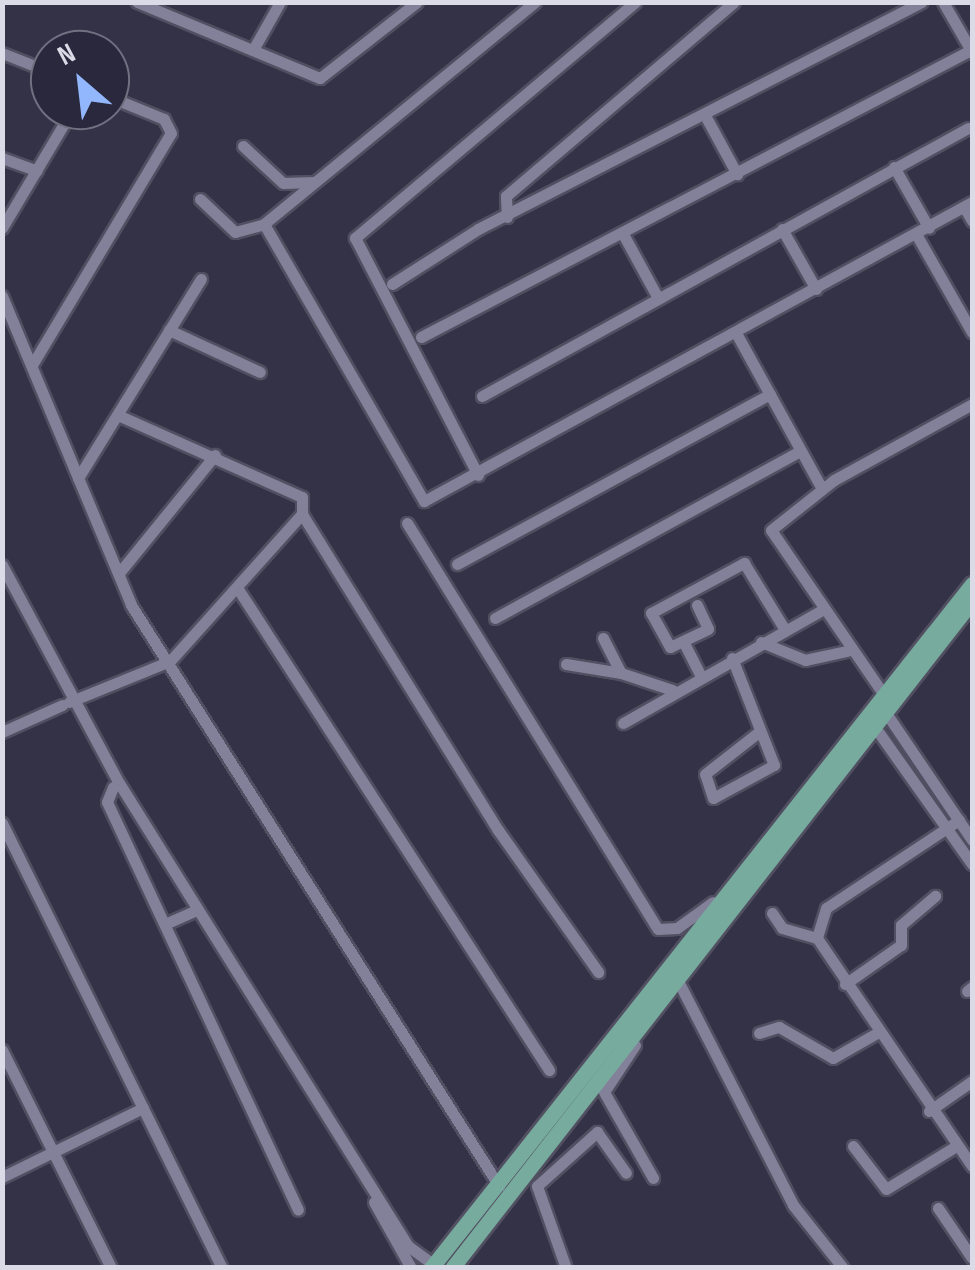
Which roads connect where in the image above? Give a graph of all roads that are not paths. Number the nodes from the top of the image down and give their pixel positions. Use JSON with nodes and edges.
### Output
{"nodes":[{"id":1,"x":137,"y":2,"type":"edge"},
{"id":2,"x":280,"y":2,"type":"edge"},
{"id":3,"x":417,"y":2,"type":"edge"},
{"id":4,"x":535,"y":2,"type":"edge"},
{"id":5,"x":635,"y":2,"type":"edge"},
{"id":6,"x":734,"y":2,"type":"edge"},
{"id":7,"x":922,"y":2,"type":"edge"},
{"id":8,"x":943,"y":2,"type":"edge"},
{"id":9,"x":254,"y":48,"type":"junction"},
{"id":10,"x":972,"y":51,"type":"edge"},
{"id":11,"x":2,"y":53,"type":"edge"},
{"id":12,"x":30,"y":64,"type":"edge"},
{"id":13,"x":130,"y":105,"type":"edge"},
{"id":14,"x":707,"y":119,"type":"junction"},
{"id":15,"x":968,"y":128,"type":"dead end"},
{"id":16,"x":60,"y":130,"type":"edge"},
{"id":17,"x":243,"y":146,"type":"dead end"},
{"id":18,"x":2,"y":158,"type":"edge"},
{"id":19,"x":894,"y":167,"type":"junction"},
{"id":20,"x":36,"y":171,"type":"junction"},
{"id":21,"x":737,"y":174,"type":"junction"},
{"id":22,"x":316,"y":182,"type":"junction"},
{"id":23,"x":200,"y":199,"type":"dead end"},
{"id":24,"x":968,"y":205,"type":"edge"},
{"id":25,"x":507,"y":217,"type":"junction"},
{"id":26,"x":972,"y":221,"type":"edge"},
{"id":27,"x":264,"y":224,"type":"junction"},
{"id":28,"x":2,"y":228,"type":"edge"},
{"id":29,"x":930,"y":228,"type":"junction"},
{"id":30,"x":782,"y":229,"type":"junction"},
{"id":31,"x":622,"y":234,"type":"junction"},
{"id":32,"x":916,"y":234,"type":"junction"},
{"id":33,"x":200,"y":279,"type":"dead end"},
{"id":34,"x":392,"y":284,"type":"dead end"},
{"id":35,"x":816,"y":289,"type":"junction"},
{"id":36,"x":2,"y":296,"type":"edge"},
{"id":37,"x":657,"y":296,"type":"junction"},
{"id":38,"x":169,"y":330,"type":"junction"},
{"id":39,"x":972,"y":332,"type":"edge"},
{"id":40,"x":736,"y":333,"type":"junction"},
{"id":41,"x":421,"y":336,"type":"dead end"},
{"id":42,"x":32,"y":365,"type":"junction"},
{"id":43,"x":260,"y":372,"type":"dead end"},
{"id":44,"x":770,"y":394,"type":"junction"},
{"id":45,"x":482,"y":396,"type":"dead end"},
{"id":46,"x":972,"y":404,"type":"edge"},
{"id":47,"x":120,"y":416,"type":"junction"},
{"id":48,"x":800,"y":451,"type":"junction"},
{"id":49,"x":214,"y":455,"type":"junction"},
{"id":50,"x":478,"y":475,"type":"junction"},
{"id":51,"x":78,"y":478,"type":"junction"},
{"id":52,"x":822,"y":488,"type":"junction"},
{"id":53,"x":302,"y":514,"type":"junction"},
{"id":54,"x":406,"y":522,"type":"dead end"},
{"id":55,"x":457,"y":564,"type":"dead end"},
{"id":56,"x":2,"y":565,"type":"edge"},
{"id":57,"x":119,"y":573,"type":"junction"},
{"id":58,"x":2,"y":581,"type":"edge"},
{"id":59,"x":972,"y":584,"type":"edge"},
{"id":60,"x":238,"y":589,"type":"junction"},
{"id":61,"x":972,"y":601,"type":"edge"},
{"id":62,"x":697,"y":605,"type":"dead end"},
{"id":63,"x":820,"y":611,"type":"junction"},
{"id":64,"x":495,"y":618,"type":"dead end"},
{"id":65,"x":785,"y":630,"type":"junction"},
{"id":66,"x":603,"y":638,"type":"dead end"},
{"id":67,"x":762,"y":642,"type":"junction"},
{"id":68,"x":684,"y":643,"type":"junction"},
{"id":69,"x":847,"y":651,"type":"junction"},
{"id":70,"x":732,"y":658,"type":"junction"},
{"id":71,"x":170,"y":660,"type":"junction"},
{"id":72,"x":566,"y":664,"type":"dead end"},
{"id":73,"x":621,"y":673,"type":"junction"},
{"id":74,"x":700,"y":674,"type":"junction"},
{"id":75,"x":672,"y":690,"type":"junction"},
{"id":76,"x":66,"y":703,"type":"junction"},
{"id":77,"x":876,"y":704,"type":"junction"},
{"id":78,"x":623,"y":722,"type":"dead end"},
{"id":79,"x":874,"y":726,"type":"junction"},
{"id":80,"x":760,"y":731,"type":"junction"},
{"id":81,"x":2,"y":732,"type":"edge"},
{"id":82,"x":113,"y":786,"type":"junction"},
{"id":83,"x":2,"y":823,"type":"edge"},
{"id":84,"x":954,"y":824,"type":"junction"},
{"id":85,"x":972,"y":840,"type":"edge"},
{"id":86,"x":972,"y":864,"type":"edge"},
{"id":87,"x":935,"y":896,"type":"dead end"},
{"id":88,"x":712,"y":902,"type":"junction"},
{"id":89,"x":194,"y":911,"type":"junction"},
{"id":90,"x":772,"y":912,"type":"dead end"},
{"id":91,"x":165,"y":924,"type":"junction"},
{"id":92,"x":817,"y":938,"type":"junction"},
{"id":93,"x":598,"y":972,"type":"dead end"},
{"id":94,"x":678,"y":980,"type":"junction"},
{"id":95,"x":845,"y":984,"type":"junction"},
{"id":96,"x":759,"y":1033,"type":"dead end"},
{"id":97,"x":877,"y":1033,"type":"junction"},
{"id":98,"x":2,"y":1050,"type":"edge"},
{"id":99,"x":549,"y":1070,"type":"dead end"},
{"id":100,"x":972,"y":1080,"type":"edge"},
{"id":101,"x":142,"y":1108,"type":"junction"},
{"id":102,"x":929,"y":1110,"type":"junction"},
{"id":103,"x":852,"y":1146,"type":"dead end"},
{"id":104,"x":953,"y":1148,"type":"junction"},
{"id":105,"x":53,"y":1152,"type":"junction"},
{"id":106,"x":972,"y":1166,"type":"edge"},
{"id":107,"x":626,"y":1173,"type":"dead end"},
{"id":108,"x":2,"y":1176,"type":"edge"},
{"id":109,"x":652,"y":1178,"type":"dead end"},
{"id":110,"x":499,"y":1186,"type":"junction"},
{"id":111,"x":372,"y":1190,"type":"junction"},
{"id":112,"x":938,"y":1208,"type":"dead end"},
{"id":113,"x":298,"y":1210,"type":"dead end"},
{"id":114,"x":972,"y":1258,"type":"edge"},
{"id":115,"x":435,"y":1266,"type":"edge"},
{"id":116,"x":111,"y":1268,"type":"edge"},
{"id":117,"x":222,"y":1268,"type":"edge"},
{"id":118,"x":411,"y":1268,"type":"edge"},
{"id":119,"x":452,"y":1268,"type":"edge"},
{"id":120,"x":566,"y":1268,"type":"edge"},
{"id":121,"x":843,"y":1268,"type":"edge"}],
"edges":[{"from":1,"to":9,"type":"street"},
{"from":2,"to":9,"type":"street"},
{"from":3,"to":9,"type":"street"},
{"from":4,"to":22,"type":"street"},
{"from":5,"to":50,"type":"street"},
{"from":6,"to":25,"type":"street"},
{"from":7,"to":14,"type":"street"},
{"from":8,"to":10,"type":"street"},
{"from":10,"to":21,"type":"street"},
{"from":11,"to":12,"type":"street"},
{"from":13,"to":42,"type":"street"},
{"from":14,"to":21,"type":"street"},
{"from":14,"to":25,"type":"street"},
{"from":15,"to":19,"type":"street"},
{"from":16,"to":20,"type":"street"},
{"from":17,"to":22,"type":"street"},
{"from":18,"to":20,"type":"street"},
{"from":19,"to":29,"type":"street"},
{"from":19,"to":30,"type":"street"},
{"from":20,"to":28,"type":"street"},
{"from":21,"to":31,"type":"street"},
{"from":22,"to":27,"type":"street"},
{"from":23,"to":27,"type":"street"},
{"from":24,"to":26,"type":"street"},
{"from":24,"to":29,"type":"street"},
{"from":25,"to":34,"type":"street"},
{"from":27,"to":50,"type":"street"},
{"from":29,"to":32,"type":"street"},
{"from":30,"to":35,"type":"street"},
{"from":30,"to":37,"type":"street"},
{"from":31,"to":37,"type":"street"},
{"from":31,"to":41,"type":"street"},
{"from":32,"to":35,"type":"street"},
{"from":32,"to":39,"type":"street"},
{"from":33,"to":38,"type":"street"},
{"from":35,"to":40,"type":"street"},
{"from":36,"to":42,"type":"street"},
{"from":37,"to":45,"type":"street"},
{"from":38,"to":43,"type":"street"},
{"from":38,"to":47,"type":"street"},
{"from":40,"to":44,"type":"street"},
{"from":40,"to":50,"type":"street"},
{"from":42,"to":51,"type":"street"},
{"from":44,"to":48,"type":"street"},
{"from":44,"to":55,"type":"street"},
{"from":46,"to":52,"type":"street"},
{"from":47,"to":49,"type":"street"},
{"from":47,"to":51,"type":"street"},
{"from":48,"to":52,"type":"street"},
{"from":48,"to":64,"type":"street"},
{"from":49,"to":53,"type":"street"},
{"from":49,"to":57,"type":"street"},
{"from":51,"to":57,"type":"street"},
{"from":52,"to":63,"type":"street"},
{"from":53,"to":60,"type":"street"},
{"from":53,"to":93,"type":"street"},
{"from":54,"to":88,"type":"street"},
{"from":56,"to":76,"type":"street"},
{"from":57,"to":71,"type":"street"},
{"from":58,"to":76,"type":"street"},
{"from":59,"to":77,"type":"main road"},
{"from":60,"to":71,"type":"street"},
{"from":60,"to":99,"type":"street"},
{"from":61,"to":77,"type":"main road"},
{"from":62,"to":68,"type":"street"},
{"from":63,"to":65,"type":"street"},
{"from":63,"to":69,"type":"street"},
{"from":65,"to":67,"type":"street"},
{"from":65,"to":68,"type":"street"},
{"from":66,"to":73,"type":"street"},
{"from":67,"to":69,"type":"street"},
{"from":67,"to":70,"type":"street"},
{"from":68,"to":74,"type":"street"},
{"from":69,"to":77,"type":"street"},
{"from":70,"to":74,"type":"street"},
{"from":70,"to":80,"type":"street"},
{"from":71,"to":76,"type":"street"},
{"from":71,"to":110,"type":"street"},
{"from":72,"to":73,"type":"street"},
{"from":73,"to":75,"type":"street"},
{"from":74,"to":75,"type":"street"},
{"from":75,"to":78,"type":"street"},
{"from":76,"to":81,"type":"street"},
{"from":76,"to":82,"type":"street"},
{"from":76,"to":111,"type":"street"},
{"from":77,"to":79,"type":"main road"},
{"from":77,"to":84,"type":"street"},
{"from":77,"to":88,"type":"main road"},
{"from":79,"to":84,"type":"street"},
{"from":79,"to":94,"type":"main road"},
{"from":80,"to":80,"type":"street"},
{"from":82,"to":89,"type":"street"},
{"from":82,"to":91,"type":"street"},
{"from":83,"to":101,"type":"street"},
{"from":84,"to":85,"type":"street"},
{"from":84,"to":86,"type":"street"},
{"from":84,"to":92,"type":"street"},
{"from":87,"to":95,"type":"street"},
{"from":88,"to":110,"type":"main road"},
{"from":89,"to":91,"type":"street"},
{"from":89,"to":111,"type":"street"},
{"from":90,"to":92,"type":"street"},
{"from":91,"to":113,"type":"street"},
{"from":92,"to":95,"type":"street"},
{"from":94,"to":109,"type":"street"},
{"from":94,"to":119,"type":"main road"},
{"from":94,"to":121,"type":"street"},
{"from":95,"to":97,"type":"street"},
{"from":96,"to":97,"type":"street"},
{"from":97,"to":102,"type":"street"},
{"from":98,"to":105,"type":"street"},
{"from":100,"to":102,"type":"street"},
{"from":101,"to":105,"type":"street"},
{"from":101,"to":117,"type":"street"},
{"from":102,"to":104,"type":"street"},
{"from":103,"to":104,"type":"street"},
{"from":104,"to":106,"type":"street"},
{"from":105,"to":108,"type":"street"},
{"from":105,"to":116,"type":"street"},
{"from":107,"to":120,"type":"street"},
{"from":110,"to":115,"type":"main road"},
{"from":111,"to":115,"type":"street"},
{"from":111,"to":118,"type":"street"},
{"from":112,"to":114,"type":"street"}]}
